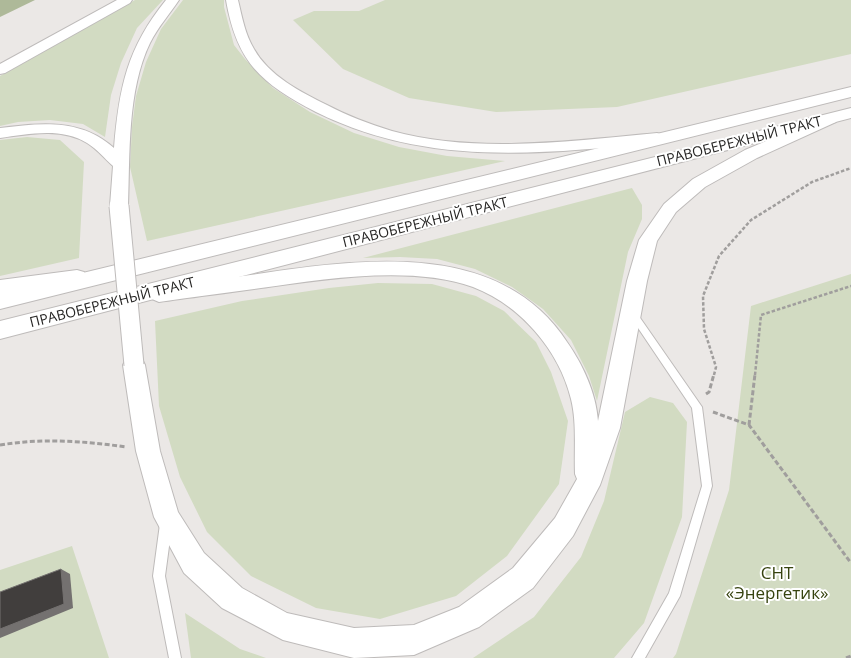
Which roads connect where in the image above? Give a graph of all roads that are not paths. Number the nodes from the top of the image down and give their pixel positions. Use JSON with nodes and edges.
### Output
{"nodes":[{"id":1,"x":126,"y":0,"type":"edge"},
{"id":2,"x":173,"y":0,"type":"edge"},
{"id":3,"x":232,"y":0,"type":"edge"},
{"id":4,"x":0,"y":70,"type":"edge"},
{"id":5,"x":851,"y":92,"type":"edge"},
{"id":6,"x":851,"y":113,"type":"edge"},
{"id":7,"x":832,"y":118,"type":"junction"},
{"id":8,"x":0,"y":133,"type":"edge"},
{"id":9,"x":663,"y":138,"type":"junction"},
{"id":10,"x":121,"y":164,"type":"junction"},
{"id":11,"x":121,"y":271,"type":"junction"},
{"id":12,"x":0,"y":288,"type":"edge"},
{"id":13,"x":124,"y":299,"type":"junction"},
{"id":14,"x":0,"y":301,"type":"edge"},
{"id":15,"x":632,"y":311,"type":"junction"},
{"id":16,"x":0,"y":330,"type":"edge"},
{"id":17,"x":587,"y":485,"type":"junction"},
{"id":18,"x":167,"y":517,"type":"junction"},
{"id":19,"x":175,"y":658,"type":"edge"},
{"id":20,"x":638,"y":658,"type":"edge"}],
"edges":[{"from":1,"to":4,"type":"street"},
{"from":2,"to":10,"type":"street"},
{"from":3,"to":9,"type":"street"},
{"from":5,"to":9,"type":"highway","name":"ПРАВОБЕРЕЖНЫЙ ТРАКТ"},
{"from":6,"to":7,"type":"highway","name":"ПРАВОБЕРЕЖНЫЙ ТРАКТ"},
{"from":7,"to":13,"type":"highway","name":"ПРАВОБЕРЕЖНЫЙ ТРАКТ"},
{"from":7,"to":15,"type":"street"},
{"from":8,"to":10,"type":"street"},
{"from":9,"to":11,"type":"highway","name":"ПРАВОБЕРЕЖНЫЙ ТРАКТ"},
{"from":10,"to":18,"type":"street","bridge":true},
{"from":11,"to":12,"type":"street"},
{"from":11,"to":14,"type":"highway","name":"ПРАВОБЕРЕЖНЫЙ ТРАКТ"},
{"from":13,"to":16,"type":"highway","name":"ПРАВОБЕРЕЖНЫЙ ТРАКТ"},
{"from":13,"to":17,"type":"street"},
{"from":15,"to":17,"type":"street"},
{"from":15,"to":20,"type":"lane"},
{"from":17,"to":18,"type":"street"},
{"from":18,"to":19,"type":"lane"}]}
